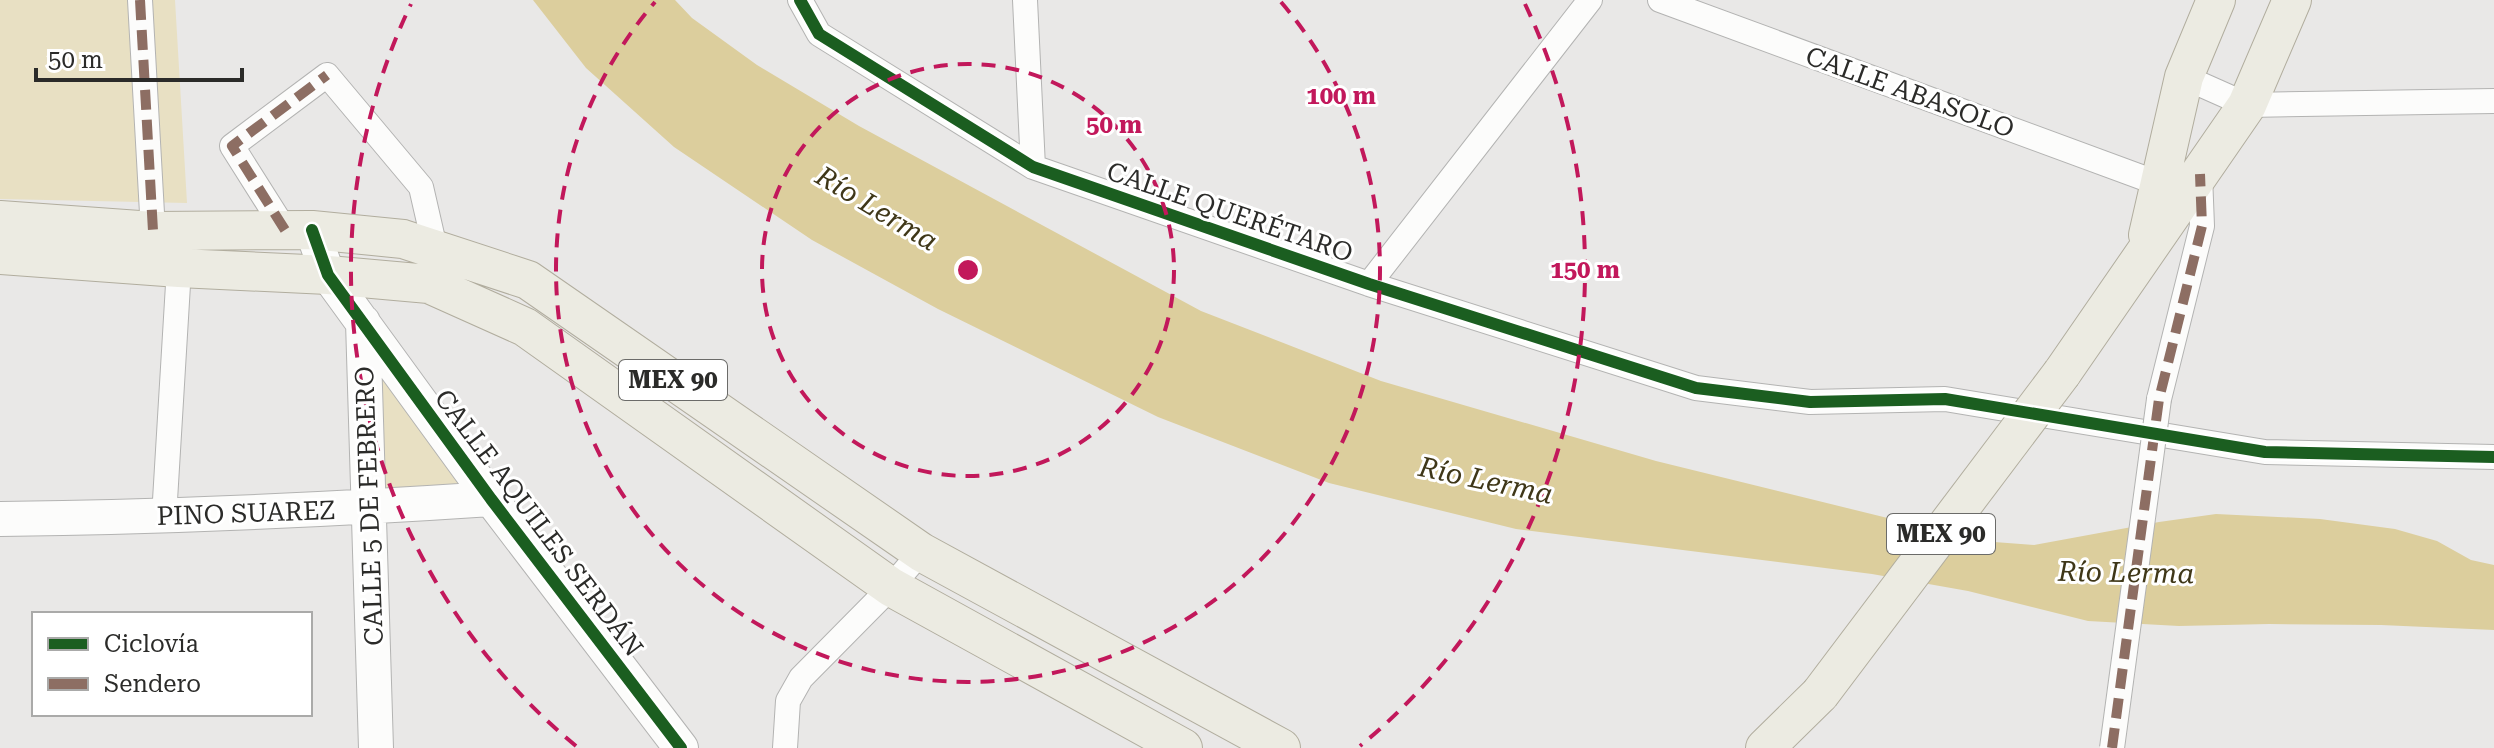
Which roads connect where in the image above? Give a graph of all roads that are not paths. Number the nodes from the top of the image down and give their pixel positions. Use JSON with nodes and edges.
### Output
{"nodes":[{"id":1,"x":140,"y":0,"type":"edge"},
{"id":2,"x":800,"y":0,"type":"edge"},
{"id":3,"x":1025,"y":0,"type":"edge"},
{"id":4,"x":1590,"y":0,"type":"edge"},
{"id":5,"x":1660,"y":0,"type":"edge"},
{"id":6,"x":2216,"y":0,"type":"edge"},
{"id":7,"x":2292,"y":0,"type":"edge"},
{"id":8,"x":2184,"y":77,"type":"junction"},
{"id":9,"x":2494,"y":101,"type":"edge"},
{"id":10,"x":2247,"y":105,"type":"junction"},
{"id":11,"x":1033,"y":167,"type":"junction"},
{"id":12,"x":2200,"y":174,"type":"junction"},
{"id":13,"x":2160,"y":184,"type":"junction"},
{"id":14,"x":0,"y":220,"type":"edge"},
{"id":15,"x":299,"y":230,"type":"junction"},
{"id":16,"x":153,"y":231,"type":"junction"},
{"id":17,"x":0,"y":255,"type":"edge"},
{"id":18,"x":2144,"y":255,"type":"junction"},
{"id":19,"x":432,"y":266,"type":"junction"},
{"id":20,"x":179,"y":268,"type":"junction"},
{"id":21,"x":328,"y":275,"type":"junction"},
{"id":22,"x":1369,"y":284,"type":"junction"},
{"id":23,"x":363,"y":322,"type":"junction"},
{"id":24,"x":2494,"y":457,"type":"edge"},
{"id":25,"x":491,"y":499,"type":"junction"},
{"id":26,"x":368,"y":507,"type":"junction"},
{"id":27,"x":164,"y":517,"type":"junction"},
{"id":28,"x":0,"y":519,"type":"edge"},
{"id":29,"x":921,"y":552,"type":"junction"},
{"id":30,"x":891,"y":587,"type":"junction"},
{"id":31,"x":783,"y":747,"type":"edge"},
{"id":32,"x":376,"y":748,"type":"edge"},
{"id":33,"x":681,"y":748,"type":"edge"},
{"id":34,"x":1183,"y":748,"type":"edge"},
{"id":35,"x":1281,"y":748,"type":"edge"},
{"id":36,"x":1765,"y":748,"type":"edge"},
{"id":37,"x":2112,"y":748,"type":"edge"}],
"edges":[{"from":1,"to":16,"type":"street"},
{"from":2,"to":11,"type":"street","name":"CALLE QUERÉTARO"},
{"from":3,"to":11,"type":"street"},
{"from":4,"to":22,"type":"street"},
{"from":5,"to":13,"type":"street","name":"CALLE ABASOLO"},
{"from":6,"to":8,"type":"main road","number":"MEX 90"},
{"from":7,"to":10,"type":"main road","number":"MEX 90"},
{"from":8,"to":10,"type":"street"},
{"from":8,"to":13,"type":"main road","number":"MEX 90"},
{"from":9,"to":10,"type":"street"},
{"from":10,"to":12,"type":"main road","number":"MEX 90"},
{"from":11,"to":22,"type":"street","name":"CALLE QUERÉTARO"},
{"from":12,"to":18,"type":"main road","number":"MEX 90"},
{"from":12,"to":37,"type":"street","bridge":true},
{"from":13,"to":18,"type":"main road","number":"MEX 90"},
{"from":14,"to":16,"type":"main road","number":"MEX 90"},
{"from":15,"to":16,"type":"main road","number":"MEX 90"},
{"from":15,"to":19,"type":"main road","number":"MEX 90"},
{"from":15,"to":19,"type":"street"},
{"from":15,"to":21,"type":"street"},
{"from":17,"to":20,"type":"main road","number":"MEX 90"},
{"from":18,"to":36,"type":"main road","number":"MEX 90","bridge":true},
{"from":19,"to":21,"type":"main road","number":"MEX 90"},
{"from":19,"to":29,"type":"main road","number":"MEX 90"},
{"from":19,"to":30,"type":"main road","number":"MEX 90"},
{"from":20,"to":21,"type":"main road","number":"MEX 90"},
{"from":20,"to":27,"type":"street"},
{"from":21,"to":23,"type":"street"},
{"from":22,"to":24,"type":"street","name":"CALLE QUERÉTARO"},
{"from":23,"to":25,"type":"street","name":"CALLE AQUILES SERDÁN"},
{"from":23,"to":26,"type":"street","name":"CALLE 5 DE FEBRERO"},
{"from":25,"to":26,"type":"street","name":"PINO SUAREZ"},
{"from":25,"to":33,"type":"street","name":"CALLE AQUILES SERDÁN"},
{"from":26,"to":27,"type":"street","name":"PINO SUAREZ"},
{"from":26,"to":32,"type":"street","name":"CALLE 5 DE FEBRERO"},
{"from":27,"to":28,"type":"street","name":"PINO SUAREZ"},
{"from":29,"to":30,"type":"street"},
{"from":29,"to":35,"type":"main road","number":"MEX 90"},
{"from":30,"to":31,"type":"street"},
{"from":30,"to":34,"type":"main road","number":"MEX 90"}]}
